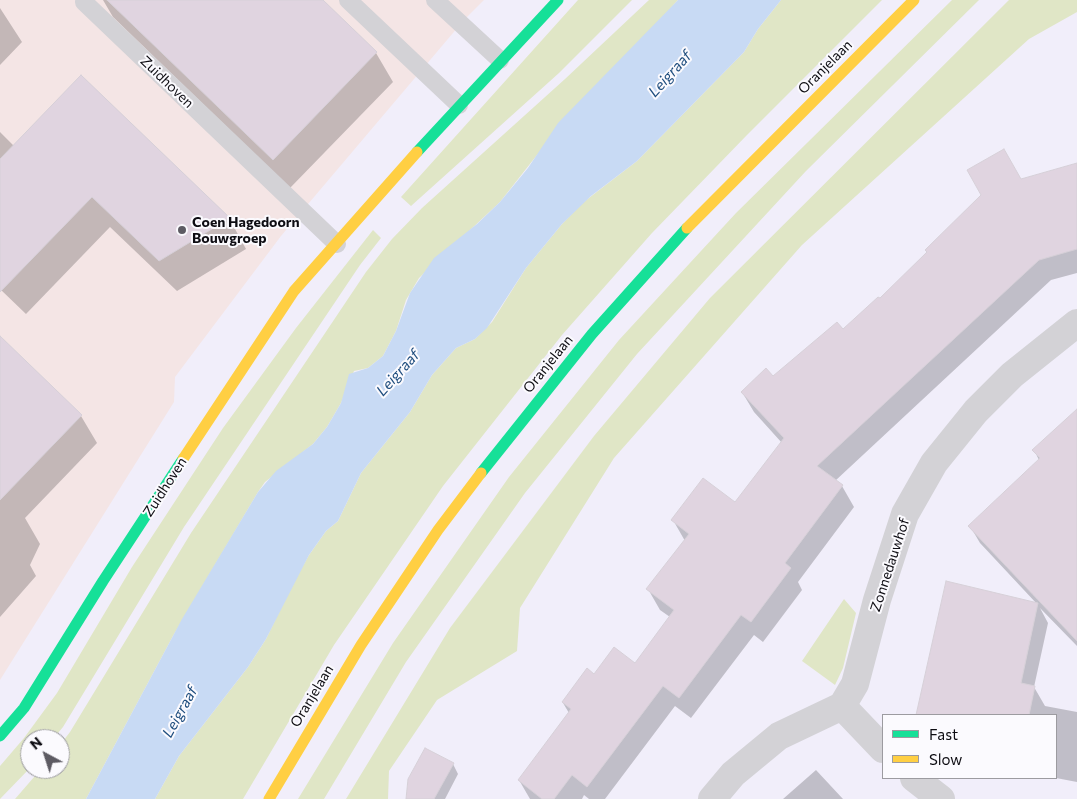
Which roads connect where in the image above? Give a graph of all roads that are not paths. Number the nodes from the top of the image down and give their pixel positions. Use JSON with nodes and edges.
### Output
{"nodes":[{"id":1,"x":348,"y":0,"type":"edge"},
{"id":2,"x":435,"y":0,"type":"edge"},
{"id":3,"x":558,"y":0,"type":"edge"},
{"id":4,"x":914,"y":0,"type":"edge"},
{"id":5,"x":84,"y":2,"type":"dead end"},
{"id":6,"x":500,"y":60,"type":"junction"},
{"id":7,"x":459,"y":105,"type":"junction"},
{"id":8,"x":337,"y":244,"type":"junction"},
{"id":9,"x":1077,"y":324,"type":"edge"},
{"id":10,"x":842,"y":706,"type":"junction"},
{"id":11,"x":0,"y":736,"type":"edge"},
{"id":12,"x":882,"y":748,"type":"edge"},
{"id":13,"x":915,"y":779,"type":"edge"},
{"id":14,"x":268,"y":799,"type":"edge"},
{"id":15,"x":712,"y":799,"type":"edge"},
{"id":16,"x":941,"y":799,"type":"edge"}],
"edges":[{"from":1,"to":7,"type":"lane"},
{"from":2,"to":6,"type":"lane"},
{"from":3,"to":6,"type":"street","name":"Zuidhoven"},
{"from":4,"to":14,"type":"street","name":"Oranjelaan"},
{"from":5,"to":8,"type":"lane","name":"Zuidhoven"},
{"from":6,"to":7,"type":"street","name":"Zuidhoven"},
{"from":7,"to":8,"type":"street","name":"Zuidhoven"},
{"from":8,"to":11,"type":"street","name":"Zuidhoven"},
{"from":9,"to":10,"type":"street","name":"Zonnedauwhof"},
{"from":10,"to":12,"type":"street"},
{"from":10,"to":15,"type":"street"},
{"from":13,"to":16,"type":"street"}]}
